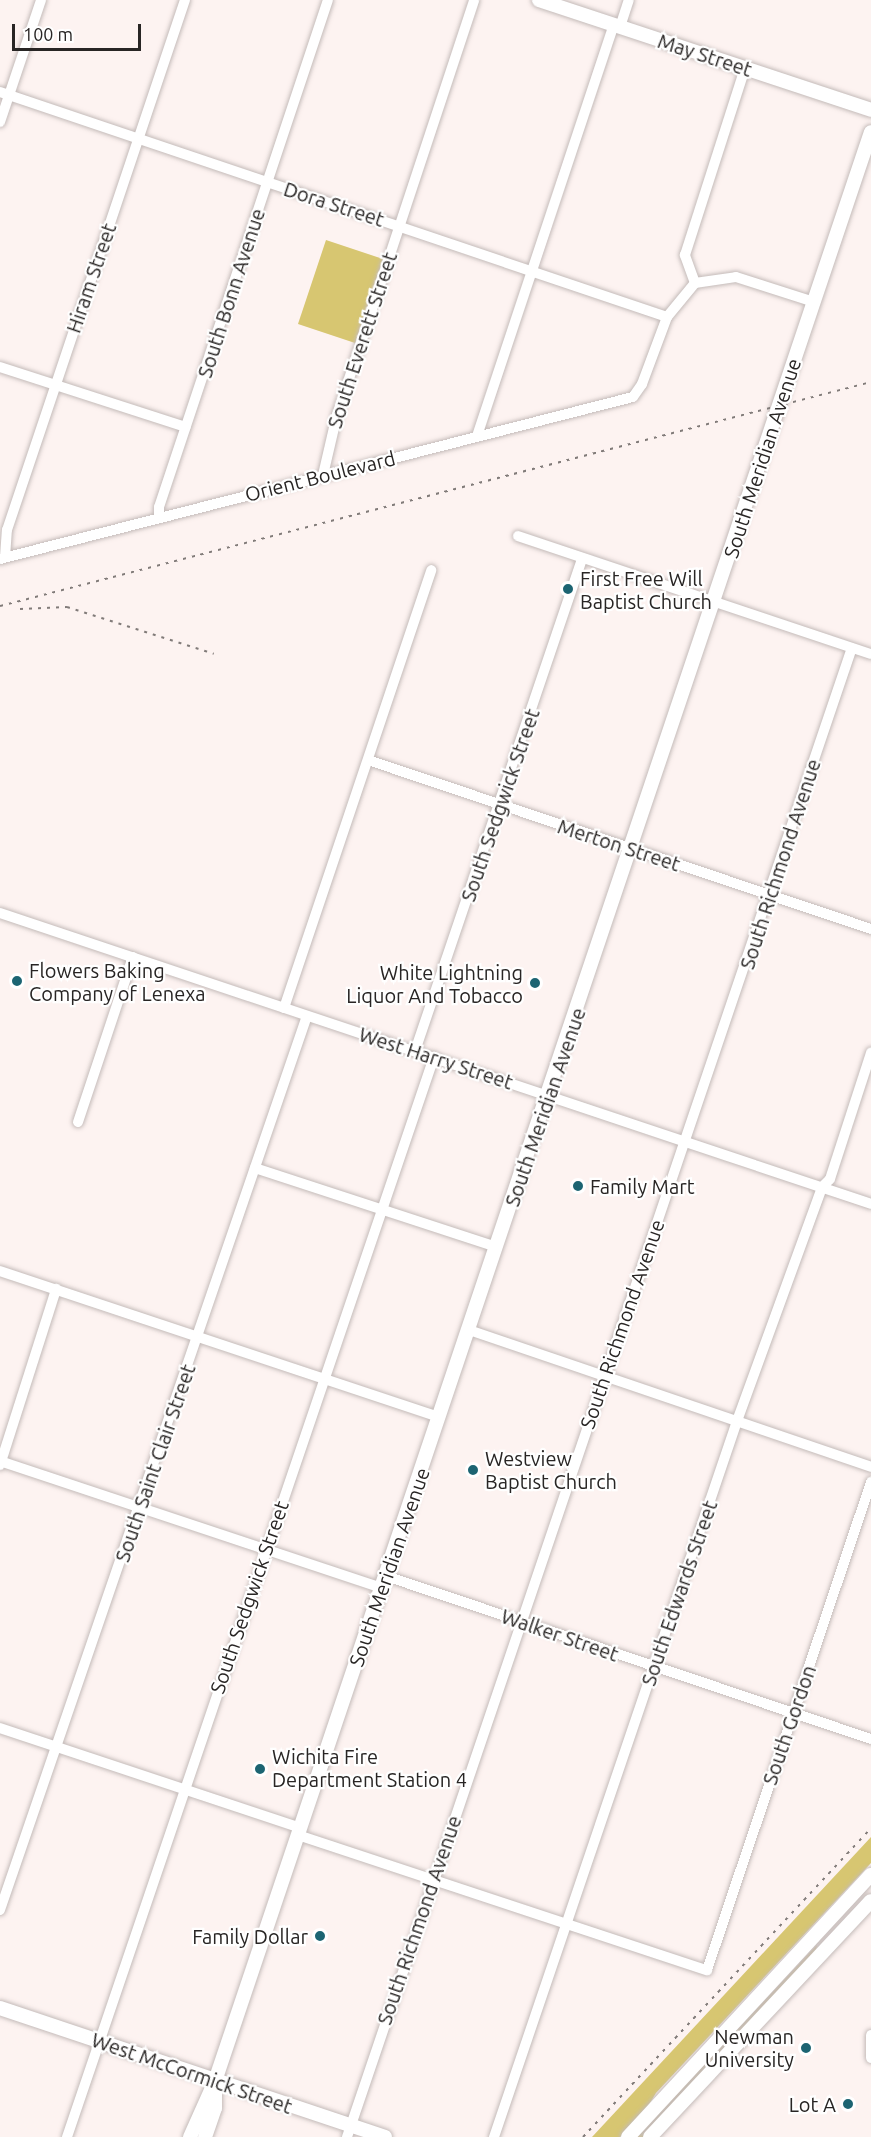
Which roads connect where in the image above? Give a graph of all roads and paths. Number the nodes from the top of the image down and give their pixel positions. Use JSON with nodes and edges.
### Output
{"nodes":[{"id":1,"x":41,"y":0,"type":"edge"},
{"id":2,"x":185,"y":0,"type":"edge"},
{"id":3,"x":328,"y":0,"type":"edge"},
{"id":4,"x":474,"y":0,"type":"edge"},
{"id":5,"x":539,"y":0,"type":"edge"},
{"id":6,"x":629,"y":0,"type":"edge"},
{"id":7,"x":617,"y":26,"type":"junction"},
{"id":8,"x":745,"y":68,"type":"junction"},
{"id":9,"x":4,"y":94,"type":"edge"},
{"id":10,"x":871,"y":110,"type":"edge"},
{"id":11,"x":0,"y":122,"type":"edge"},
{"id":12,"x":871,"y":132,"type":"edge"},
{"id":13,"x":138,"y":138,"type":"junction"},
{"id":14,"x":267,"y":182,"type":"junction"},
{"id":15,"x":399,"y":225,"type":"junction"},
{"id":16,"x":531,"y":270,"type":"junction"},
{"id":17,"x":695,"y":283,"type":"junction"},
{"id":18,"x":814,"y":302,"type":"junction"},
{"id":19,"x":667,"y":317,"type":"junction"},
{"id":20,"x":0,"y":367,"type":"edge"},
{"id":21,"x":55,"y":385,"type":"junction"},
{"id":22,"x":186,"y":427,"type":"junction"},
{"id":23,"x":477,"y":436,"type":"junction"},
{"id":24,"x":323,"y":475,"type":"junction"},
{"id":25,"x":159,"y":518,"type":"junction"},
{"id":26,"x":518,"y":536,"type":"dead end"},
{"id":27,"x":3,"y":558,"type":"edge"},
{"id":28,"x":582,"y":559,"type":"junction"},
{"id":29,"x":431,"y":570,"type":"dead end"},
{"id":30,"x":713,"y":602,"type":"junction"},
{"id":31,"x":852,"y":648,"type":"junction"},
{"id":32,"x":871,"y":654,"type":"edge"},
{"id":33,"x":368,"y":760,"type":"junction"},
{"id":34,"x":501,"y":805,"type":"junction"},
{"id":35,"x":632,"y":849,"type":"junction"},
{"id":36,"x":770,"y":895,"type":"junction"},
{"id":37,"x":0,"y":913,"type":"edge"},
{"id":38,"x":871,"y":928,"type":"edge"},
{"id":39,"x":133,"y":957,"type":"junction"},
{"id":40,"x":284,"y":1008,"type":"junction"},
{"id":41,"x":307,"y":1016,"type":"junction"},
{"id":42,"x":415,"y":1051,"type":"junction"},
{"id":43,"x":871,"y":1053,"type":"edge"},
{"id":44,"x":434,"y":1057,"type":"junction"},
{"id":45,"x":549,"y":1095,"type":"junction"},
{"id":46,"x":78,"y":1122,"type":"dead end"},
{"id":47,"x":686,"y":1141,"type":"junction"},
{"id":48,"x":255,"y":1168,"type":"junction"},
{"id":49,"x":822,"y":1187,"type":"junction"},
{"id":50,"x":871,"y":1204,"type":"edge"},
{"id":51,"x":384,"y":1210,"type":"junction"},
{"id":52,"x":496,"y":1247,"type":"junction"},
{"id":53,"x":0,"y":1271,"type":"edge"},
{"id":54,"x":56,"y":1289,"type":"junction"},
{"id":55,"x":469,"y":1330,"type":"junction"},
{"id":56,"x":198,"y":1336,"type":"junction"},
{"id":57,"x":603,"y":1376,"type":"junction"},
{"id":58,"x":324,"y":1378,"type":"junction"},
{"id":59,"x":439,"y":1417,"type":"junction"},
{"id":60,"x":737,"y":1421,"type":"junction"},
{"id":61,"x":1,"y":1462,"type":"edge"},
{"id":62,"x":871,"y":1467,"type":"edge"},
{"id":63,"x":871,"y":1482,"type":"edge"},
{"id":64,"x":140,"y":1506,"type":"junction"},
{"id":65,"x":265,"y":1548,"type":"junction"},
{"id":66,"x":384,"y":1582,"type":"junction"},
{"id":67,"x":521,"y":1622,"type":"junction"},
{"id":68,"x":654,"y":1667,"type":"junction"},
{"id":69,"x":793,"y":1713,"type":"junction"},
{"id":70,"x":0,"y":1728,"type":"edge"},
{"id":71,"x":871,"y":1739,"type":"edge"},
{"id":72,"x":56,"y":1747,"type":"junction"},
{"id":73,"x":183,"y":1789,"type":"junction"},
{"id":74,"x":299,"y":1832,"type":"junction"},
{"id":75,"x":871,"y":1875,"type":"edge"},
{"id":76,"x":433,"y":1880,"type":"junction"},
{"id":77,"x":871,"y":1901,"type":"edge"},
{"id":78,"x":0,"y":1910,"type":"edge"},
{"id":79,"x":567,"y":1925,"type":"junction"},
{"id":80,"x":0,"y":2008,"type":"edge"},
{"id":81,"x":871,"y":2035,"type":"edge"},
{"id":82,"x":99,"y":2041,"type":"junction"},
{"id":83,"x":871,"y":2058,"type":"edge"},
{"id":84,"x":215,"y":2081,"type":"junction"},
{"id":85,"x":349,"y":2132,"type":"edge"},
{"id":86,"x":67,"y":2137,"type":"edge"},
{"id":87,"x":190,"y":2137,"type":"edge"},
{"id":88,"x":205,"y":2137,"type":"edge"},
{"id":89,"x":385,"y":2137,"type":"edge"},
{"id":90,"x":494,"y":2137,"type":"edge"},
{"id":91,"x":628,"y":2137,"type":"edge"},
{"id":92,"x":650,"y":2137,"type":"edge"}],
"edges":[{"from":1,"to":9,"type":"street"},
{"from":2,"to":13,"type":"street","name":"Hiram Street"},
{"from":3,"to":14,"type":"street","name":"South Bonn Avenue"},
{"from":4,"to":15,"type":"street","name":"South Everett Street"},
{"from":5,"to":7,"type":"main road","name":"May Street"},
{"from":6,"to":7,"type":"street"},
{"from":7,"to":8,"type":"main road","name":"May Street"},
{"from":7,"to":16,"type":"street"},
{"from":8,"to":10,"type":"main road","name":"May Street"},
{"from":8,"to":17,"type":"street"},
{"from":9,"to":11,"type":"street"},
{"from":9,"to":13,"type":"street","name":"Dora Street"},
{"from":12,"to":18,"type":"main road","name":"South Meridian Avenue"},
{"from":13,"to":14,"type":"street","name":"Dora Street"},
{"from":13,"to":21,"type":"street","name":"Hiram Street"},
{"from":14,"to":15,"type":"street","name":"Dora Street"},
{"from":14,"to":22,"type":"street","name":"South Bonn Avenue"},
{"from":15,"to":16,"type":"street","name":"Dora Street"},
{"from":15,"to":24,"type":"street","name":"South Everett Street"},
{"from":16,"to":19,"type":"street","name":"Dora Street"},
{"from":16,"to":23,"type":"street"},
{"from":17,"to":18,"type":"street"},
{"from":17,"to":19,"type":"street"},
{"from":18,"to":30,"type":"main road","name":"South Meridian Avenue"},
{"from":19,"to":23,"type":"street","name":"Orient Boulevard"},
{"from":20,"to":21,"type":"street"},
{"from":21,"to":22,"type":"street"},
{"from":21,"to":27,"type":"street","name":"Hiram Street"},
{"from":22,"to":25,"type":"street","name":"South Bonn Avenue"},
{"from":23,"to":24,"type":"street","name":"Orient Boulevard"},
{"from":24,"to":25,"type":"street","name":"Orient Boulevard"},
{"from":25,"to":27,"type":"street","name":"Orient Boulevard"},
{"from":26,"to":28,"type":"street"},
{"from":28,"to":30,"type":"street"},
{"from":28,"to":34,"type":"street","name":"South Sedgwick Street"},
{"from":29,"to":33,"type":"street"},
{"from":30,"to":31,"type":"street"},
{"from":30,"to":35,"type":"main road","name":"South Meridian Avenue"},
{"from":31,"to":32,"type":"street"},
{"from":31,"to":36,"type":"street","name":"South Richmond Avenue"},
{"from":33,"to":34,"type":"street","name":"Merton Street"},
{"from":33,"to":40,"type":"street"},
{"from":34,"to":35,"type":"street","name":"Merton Street"},
{"from":34,"to":42,"type":"street","name":"South Sedgwick Street"},
{"from":35,"to":36,"type":"street","name":"Merton Street"},
{"from":35,"to":45,"type":"main road","name":"South Meridian Avenue"},
{"from":36,"to":38,"type":"street","name":"Merton Street"},
{"from":36,"to":47,"type":"street","name":"South Richmond Avenue"},
{"from":37,"to":39,"type":"street","name":"West Harry Street"},
{"from":39,"to":40,"type":"street","name":"West Harry Street"},
{"from":39,"to":46,"type":"street"},
{"from":40,"to":41,"type":"street","name":"West Harry Street"},
{"from":41,"to":42,"type":"street","name":"West Harry Street"},
{"from":41,"to":48,"type":"street","name":"South Saint Clair Street"},
{"from":42,"to":44,"type":"street","name":"West Harry Street"},
{"from":43,"to":49,"type":"street","name":"South Edwards Street"},
{"from":44,"to":45,"type":"street","name":"West Harry Street"},
{"from":44,"to":51,"type":"street","name":"South Sedgwick Street"},
{"from":45,"to":47,"type":"street","name":"West Harry Street"},
{"from":45,"to":52,"type":"main road","name":"South Meridian Avenue"},
{"from":47,"to":49,"type":"street","name":"West Harry Street"},
{"from":47,"to":57,"type":"street","name":"South Richmond Avenue"},
{"from":48,"to":51,"type":"street"},
{"from":48,"to":56,"type":"street","name":"South Saint Clair Street"},
{"from":49,"to":50,"type":"street","name":"West Harry Street"},
{"from":49,"to":60,"type":"street","name":"South Edwards Street"},
{"from":51,"to":52,"type":"street"},
{"from":51,"to":58,"type":"street","name":"South Sedgwick Street"},
{"from":52,"to":55,"type":"main road","name":"South Meridian Avenue"},
{"from":53,"to":54,"type":"street"},
{"from":54,"to":56,"type":"street"},
{"from":54,"to":61,"type":"street"},
{"from":55,"to":57,"type":"street"},
{"from":55,"to":59,"type":"main road","name":"South Meridian Avenue"},
{"from":56,"to":58,"type":"street"},
{"from":56,"to":64,"type":"street","name":"South Saint Clair Street"},
{"from":57,"to":60,"type":"street"},
{"from":57,"to":67,"type":"street","name":"South Richmond Avenue"},
{"from":58,"to":59,"type":"street"},
{"from":58,"to":65,"type":"street","name":"South Sedgwick Street"},
{"from":59,"to":66,"type":"main road","name":"South Meridian Avenue"},
{"from":60,"to":62,"type":"street"},
{"from":60,"to":68,"type":"street","name":"South Edwards Street"},
{"from":61,"to":64,"type":"street","name":"Walker Street"},
{"from":63,"to":69,"type":"street","name":"South Gordon"},
{"from":64,"to":65,"type":"street","name":"Walker Street"},
{"from":64,"to":72,"type":"street","name":"South Saint Clair Street"},
{"from":65,"to":66,"type":"street","name":"Walker Street"},
{"from":65,"to":73,"type":"street","name":"South Sedgwick Street"},
{"from":66,"to":67,"type":"street","name":"Walker Street"},
{"from":66,"to":74,"type":"main road","name":"South Meridian Avenue"},
{"from":67,"to":68,"type":"street","name":"Walker Street"},
{"from":67,"to":76,"type":"street","name":"South Richmond Avenue"},
{"from":68,"to":69,"type":"street","name":"Walker Street"},
{"from":68,"to":79,"type":"street","name":"South Edwards Street"},
{"from":69,"to":71,"type":"street","name":"Walker Street"},
{"from":69,"to":79,"type":"street","name":"South Gordon"},
{"from":70,"to":72,"type":"street"},
{"from":72,"to":73,"type":"street"},
{"from":72,"to":78,"type":"street","name":"South Saint Clair Street"},
{"from":73,"to":74,"type":"street"},
{"from":73,"to":82,"type":"street","name":"South Sedgwick Street"},
{"from":74,"to":76,"type":"street"},
{"from":74,"to":84,"type":"main road","name":"South Meridian Avenue"},
{"from":75,"to":91,"type":"main road"},
{"from":76,"to":79,"type":"street"},
{"from":76,"to":85,"type":"street","name":"South Richmond Avenue"},
{"from":77,"to":92,"type":"main road"},
{"from":79,"to":90,"type":"street","name":"South Edwards Street"},
{"from":80,"to":82,"type":"main road","name":"West McCormick Street"},
{"from":81,"to":83,"type":"street"},
{"from":82,"to":84,"type":"main road","name":"West McCormick Street"},
{"from":82,"to":86,"type":"street","name":"South Sedgwick Street"},
{"from":84,"to":85,"type":"main road","name":"West McCormick Street"},
{"from":84,"to":87,"type":"main road","name":"South Meridian Avenue"},
{"from":84,"to":88,"type":"main road","name":"South Meridian Avenue"},
{"from":85,"to":89,"type":"main road","name":"West McCormick Street"}]}
